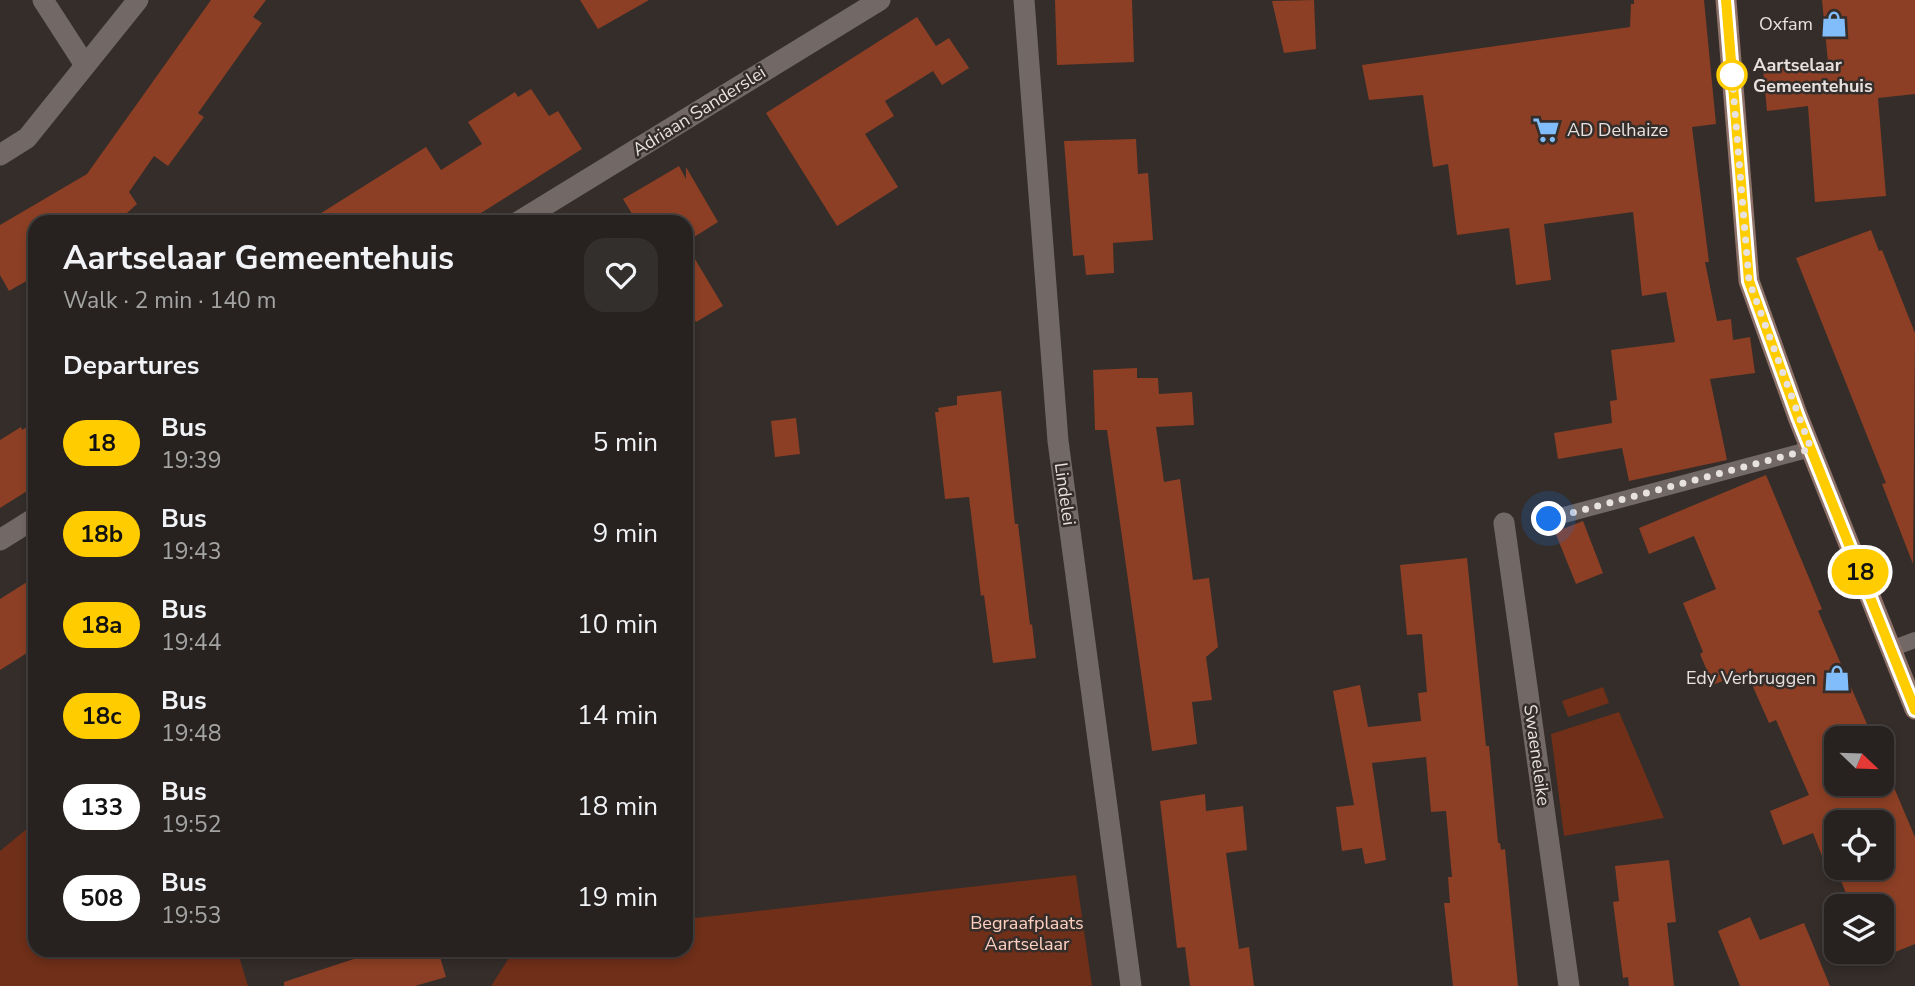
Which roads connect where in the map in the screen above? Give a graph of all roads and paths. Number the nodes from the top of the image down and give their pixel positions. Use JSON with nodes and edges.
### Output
{"nodes":[{"id":1,"x":43,"y":0,"type":"edge"},
{"id":2,"x":138,"y":0,"type":"edge"},
{"id":3,"x":880,"y":0,"type":"edge"},
{"id":4,"x":1024,"y":0,"type":"edge"},
{"id":5,"x":1726,"y":0,"type":"edge"},
{"id":6,"x":85,"y":65,"type":"junction"},
{"id":7,"x":0,"y":155,"type":"edge"},
{"id":8,"x":529,"y":215,"type":"edge"},
{"id":9,"x":1811,"y":449,"type":"junction"},
{"id":10,"x":1549,"y":519,"type":"dead end"},
{"id":11,"x":28,"y":522,"type":"edge"},
{"id":12,"x":1504,"y":523,"type":"dead end"},
{"id":13,"x":0,"y":540,"type":"edge"},
{"id":14,"x":1915,"y":640,"type":"edge"},
{"id":15,"x":1891,"y":649,"type":"junction"},
{"id":16,"x":1915,"y":709,"type":"edge"},
{"id":17,"x":1131,"y":986,"type":"edge"},
{"id":18,"x":1569,"y":986,"type":"edge"}],
"edges":[{"from":1,"to":6,"type":"street"},
{"from":2,"to":6,"type":"street"},
{"from":3,"to":8,"type":"street","name":"Adriaan Sanderslei"},
{"from":4,"to":17,"type":"street","name":"Lindelei"},
{"from":5,"to":9,"type":"street"},
{"from":6,"to":7,"type":"street"},
{"from":9,"to":10,"type":"lane"},
{"from":9,"to":15,"type":"street"},
{"from":11,"to":13,"type":"street"},
{"from":12,"to":18,"type":"street","name":"Swaeneleike"},
{"from":14,"to":15,"type":"lane"},
{"from":15,"to":16,"type":"street"}]}
